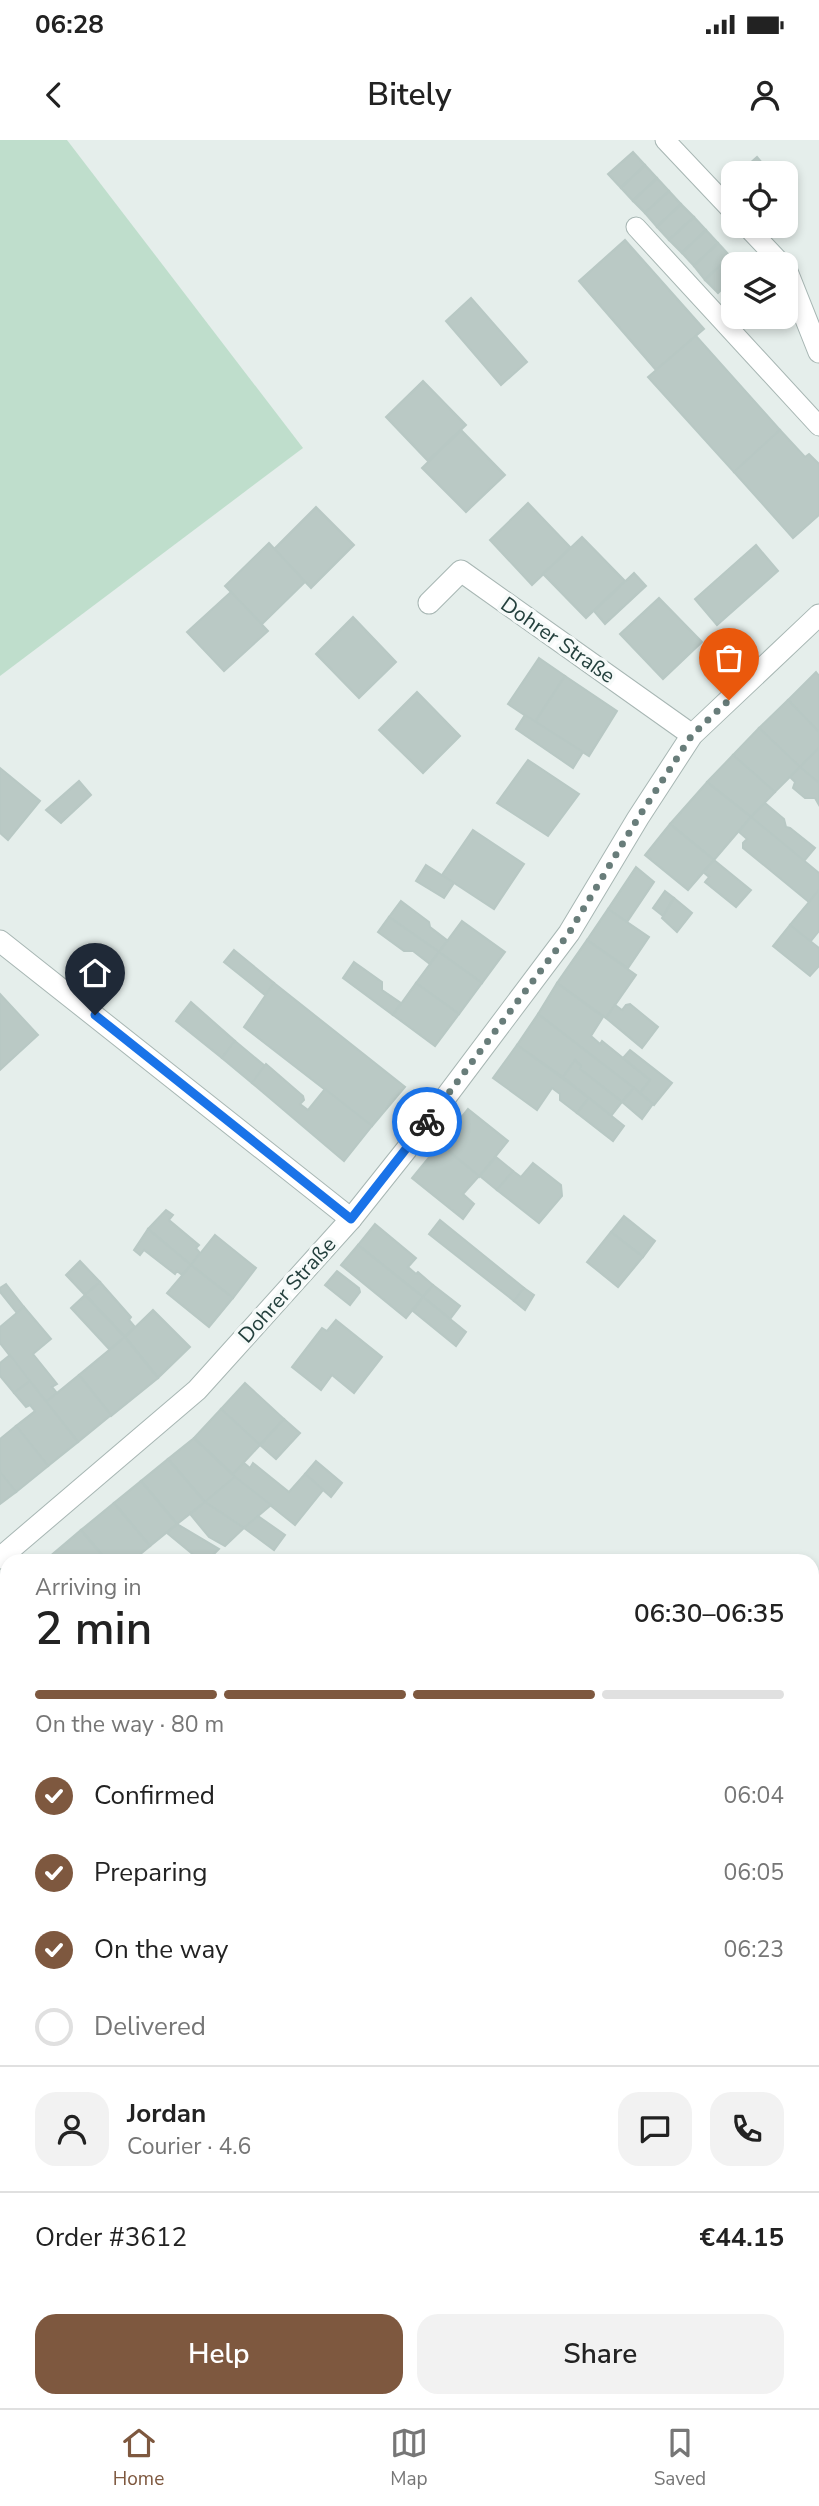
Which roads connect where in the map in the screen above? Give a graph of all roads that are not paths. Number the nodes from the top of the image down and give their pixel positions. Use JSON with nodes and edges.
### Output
{"nodes":[{"id":1,"x":665,"y":140,"type":"edge"},
{"id":2,"x":721,"y":199,"type":"edge"},
{"id":3,"x":636,"y":227,"type":"dead end"},
{"id":4,"x":757,"y":238,"type":"edge"},
{"id":5,"x":771,"y":252,"type":"edge"},
{"id":6,"x":798,"y":299,"type":"edge"},
{"id":7,"x":819,"y":352,"type":"edge"},
{"id":8,"x":819,"y":426,"type":"edge"},
{"id":9,"x":429,"y":603,"type":"dead end"},
{"id":10,"x":819,"y":615,"type":"edge"},
{"id":11,"x":692,"y":735,"type":"junction"},
{"id":12,"x":0,"y":941,"type":"edge"},
{"id":13,"x":351,"y":1219,"type":"junction"},
{"id":14,"x":5,"y":1554,"type":"edge"}],
"edges":[{"from":1,"to":2,"type":"lane"},
{"from":3,"to":8,"type":"lane"},
{"from":4,"to":5,"type":"lane"},
{"from":6,"to":7,"type":"street"},
{"from":9,"to":11,"type":"street","name":"Dohrer Straße"},
{"from":10,"to":11,"type":"street","name":"Dohrer Straße"},
{"from":11,"to":13,"type":"street","name":"Dohrer Straße"},
{"from":12,"to":13,"type":"street"},
{"from":13,"to":14,"type":"street","name":"Dohrer Straße"}]}
